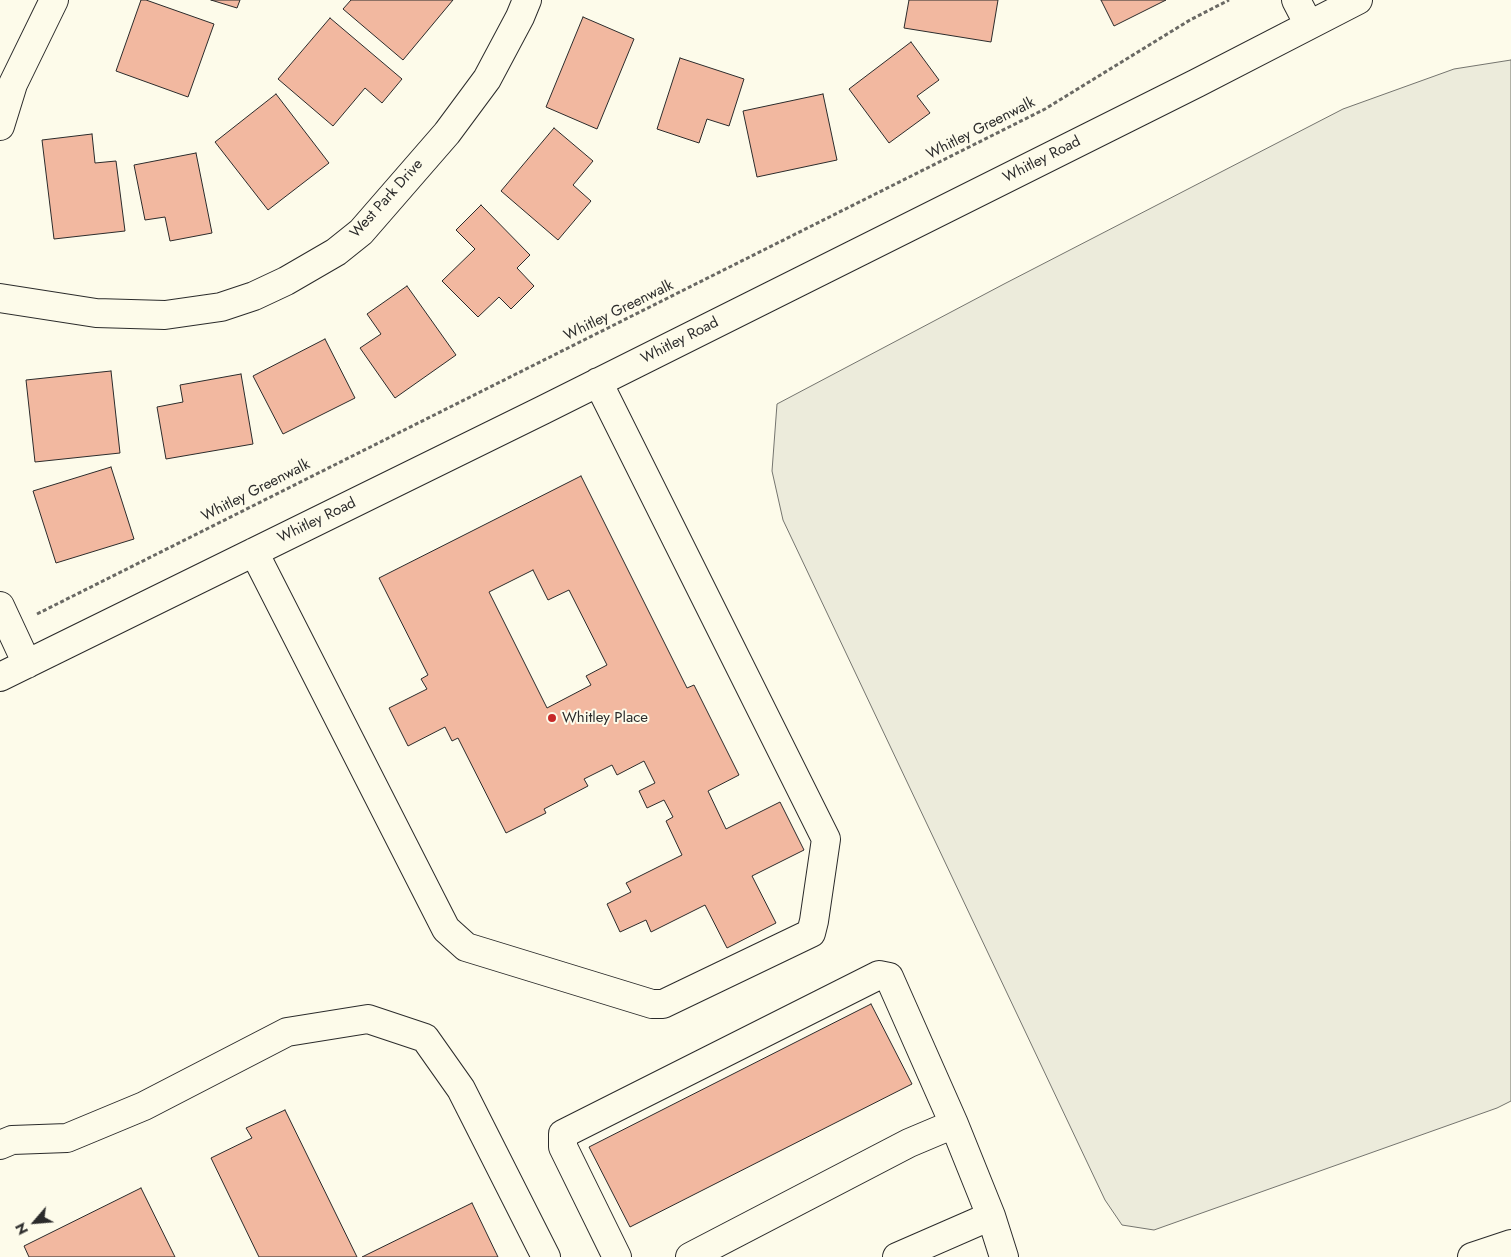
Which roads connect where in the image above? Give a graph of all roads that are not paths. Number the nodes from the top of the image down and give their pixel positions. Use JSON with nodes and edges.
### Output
{"nodes":[{"id":1,"x":54,"y":0,"type":"edge"},
{"id":2,"x":527,"y":0,"type":"edge"},
{"id":3,"x":1296,"y":0,"type":"edge"},
{"id":4,"x":1358,"y":0,"type":"edge"},
{"id":5,"x":1309,"y":26,"type":"junction"},
{"id":6,"x":0,"y":126,"type":"edge"},
{"id":7,"x":0,"y":298,"type":"edge"},
{"id":8,"x":598,"y":382,"type":"junction"},
{"id":9,"x":254,"y":552,"type":"junction"},
{"id":10,"x":5,"y":617,"type":"edge"},
{"id":11,"x":27,"y":664,"type":"junction"},
{"id":12,"x":0,"y":677,"type":"edge"},
{"id":13,"x":954,"y":1124,"type":"junction"},
{"id":14,"x":0,"y":1145,"type":"edge"},
{"id":15,"x":990,"y":1216,"type":"junction"},
{"id":16,"x":1511,"y":1244,"type":"edge"},
{"id":17,"x":546,"y":1257,"type":"edge"},
{"id":18,"x":618,"y":1257,"type":"edge"},
{"id":19,"x":690,"y":1257,"type":"edge"},
{"id":20,"x":897,"y":1257,"type":"edge"},
{"id":21,"x":1004,"y":1257,"type":"edge"},
{"id":22,"x":1472,"y":1257,"type":"edge"}],
"edges":[{"from":1,"to":6,"type":"street"},
{"from":2,"to":7,"type":"street","name":"West Park Drive"},
{"from":3,"to":5,"type":"street"},
{"from":4,"to":5,"type":"street","name":"Whitley Road"},
{"from":5,"to":8,"type":"street","name":"Whitley Road"},
{"from":8,"to":9,"type":"street","name":"Whitley Road"},
{"from":8,"to":9,"type":"street"},
{"from":9,"to":11,"type":"street","name":"Whitley Road"},
{"from":10,"to":11,"type":"street"},
{"from":11,"to":12,"type":"street","name":"Whitley Road"},
{"from":13,"to":15,"type":"street"},
{"from":13,"to":18,"type":"street"},
{"from":13,"to":19,"type":"street"},
{"from":14,"to":17,"type":"street"},
{"from":15,"to":20,"type":"street"},
{"from":15,"to":21,"type":"street"},
{"from":16,"to":22,"type":"street"}]}
